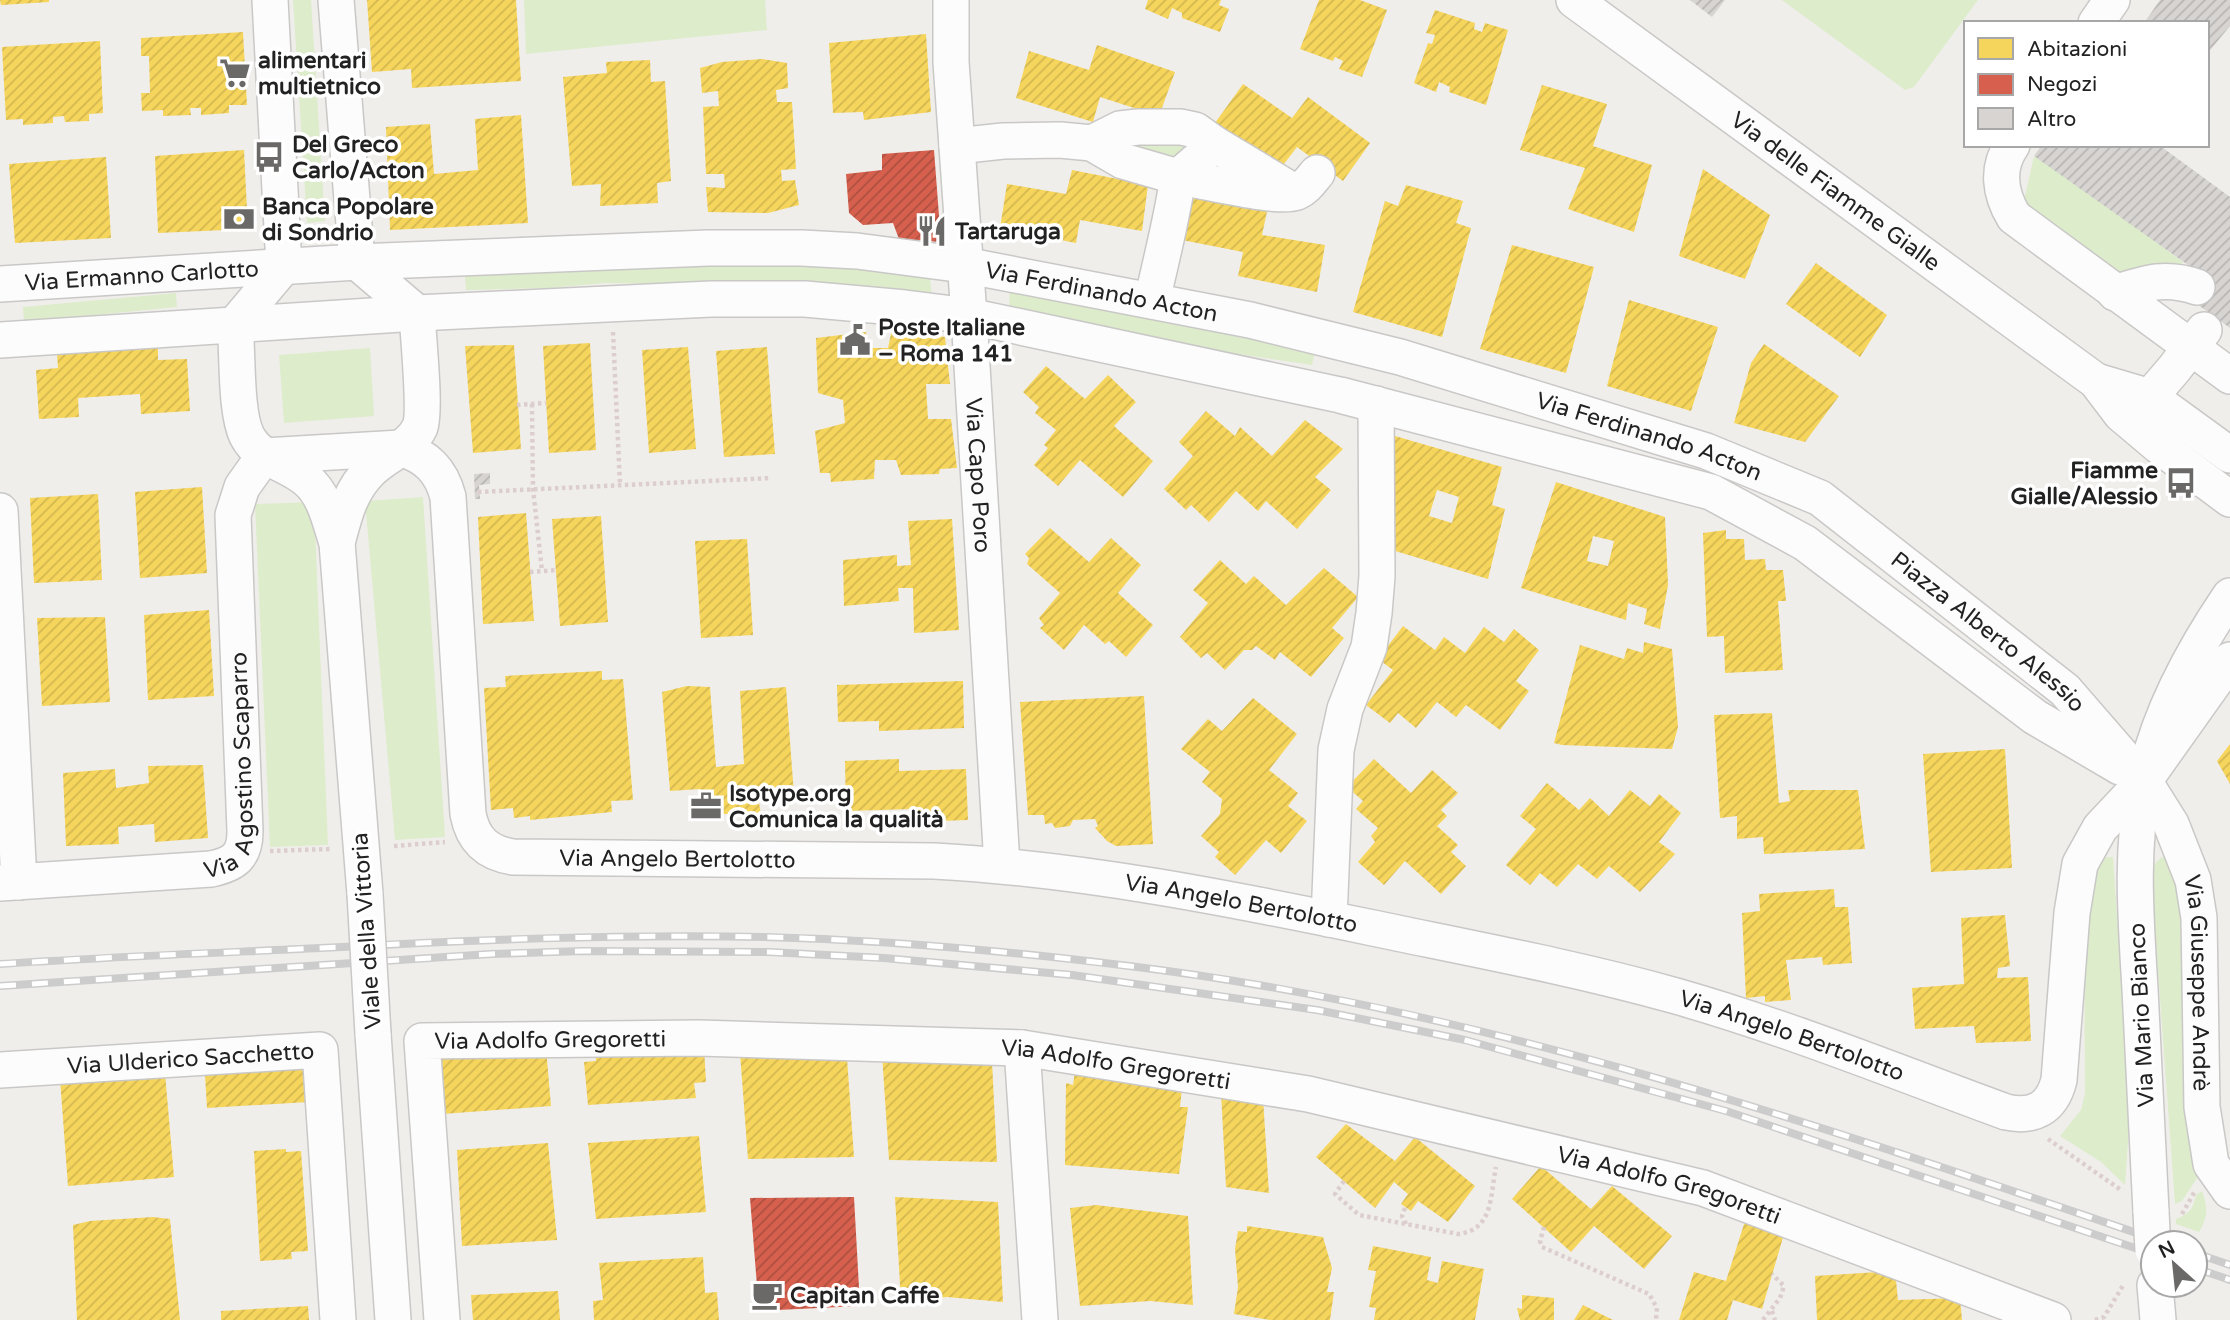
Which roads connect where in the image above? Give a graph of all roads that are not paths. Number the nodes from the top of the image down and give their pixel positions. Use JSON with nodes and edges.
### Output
{"nodes":[{"id":1,"x":270,"y":0,"type":"edge"},
{"id":2,"x":336,"y":0,"type":"edge"},
{"id":3,"x":951,"y":0,"type":"edge"},
{"id":4,"x":1574,"y":0,"type":"edge"},
{"id":5,"x":2112,"y":0,"type":"edge"},
{"id":6,"x":2097,"y":21,"type":"edge"},
{"id":7,"x":1092,"y":143,"type":"junction"},
{"id":8,"x":1213,"y":143,"type":"junction"},
{"id":9,"x":957,"y":146,"type":"junction"},
{"id":10,"x":2011,"y":147,"type":"edge"},
{"id":11,"x":1178,"y":177,"type":"junction"},
{"id":12,"x":357,"y":262,"type":"junction"},
{"id":13,"x":964,"y":265,"type":"junction"},
{"id":14,"x":284,"y":266,"type":"junction"},
{"id":15,"x":0,"y":284,"type":"edge"},
{"id":16,"x":2197,"y":287,"type":"dead end"},
{"id":17,"x":2115,"y":293,"type":"junction"},
{"id":18,"x":1152,"y":301,"type":"junction"},
{"id":19,"x":417,"y":313,"type":"junction"},
{"id":20,"x":969,"y":316,"type":"junction"},
{"id":21,"x":235,"y":324,"type":"junction"},
{"id":22,"x":2198,"y":339,"type":"junction"},
{"id":23,"x":0,"y":340,"type":"edge"},
{"id":24,"x":2230,"y":376,"type":"edge"},
{"id":25,"x":2096,"y":381,"type":"junction"},
{"id":26,"x":2150,"y":397,"type":"junction"},
{"id":27,"x":1376,"y":404,"type":"junction"},
{"id":28,"x":401,"y":448,"type":"junction"},
{"id":29,"x":2230,"y":455,"type":"edge"},
{"id":30,"x":264,"y":456,"type":"junction"},
{"id":31,"x":1819,"y":498,"type":"joint"},
{"id":32,"x":2230,"y":499,"type":"edge"},
{"id":33,"x":0,"y":511,"type":"edge"},
{"id":34,"x":1805,"y":542,"type":"joint"},
{"id":35,"x":337,"y":543,"type":"junction"},
{"id":36,"x":2230,"y":596,"type":"edge"},
{"id":37,"x":2230,"y":660,"type":"edge"},
{"id":38,"x":2144,"y":781,"type":"junction"},
{"id":39,"x":1002,"y":865,"type":"junction"},
{"id":40,"x":9,"y":882,"type":"edge"},
{"id":41,"x":1329,"y":919,"type":"junction"},
{"id":42,"x":1022,"y":1048,"type":"junction"},
{"id":43,"x":0,"y":1070,"type":"edge"},
{"id":44,"x":2221,"y":1178,"type":"edge"},
{"id":45,"x":2152,"y":1229,"type":"edge"},
{"id":46,"x":2149,"y":1299,"type":"edge"},
{"id":47,"x":338,"y":1320,"type":"edge"},
{"id":48,"x":393,"y":1320,"type":"edge"},
{"id":49,"x":442,"y":1320,"type":"edge"},
{"id":50,"x":1040,"y":1320,"type":"edge"},
{"id":51,"x":2053,"y":1320,"type":"edge"},
{"id":52,"x":2158,"y":1320,"type":"edge"}],
"edges":[{"from":1,"to":14,"type":"street"},
{"from":2,"to":12,"type":"street"},
{"from":3,"to":9,"type":"street","name":"Via Capo Poro"},
{"from":4,"to":25,"type":"street","name":"Via delle Fiamme Gialle"},
{"from":5,"to":6,"type":"street"},
{"from":7,"to":8,"type":"street"},
{"from":7,"to":9,"type":"street"},
{"from":7,"to":11,"type":"street"},
{"from":8,"to":11,"type":"street"},
{"from":8,"to":11,"type":"street"},
{"from":9,"to":13,"type":"street","name":"Via Capo Poro"},
{"from":10,"to":17,"type":"street"},
{"from":11,"to":18,"type":"street"},
{"from":12,"to":13,"type":"street","name":"Via Ferdinando Acton"},
{"from":12,"to":14,"type":"street","name":"Via Ferdinando Acton"},
{"from":12,"to":19,"type":"street"},
{"from":13,"to":18,"type":"street","name":"Via Ferdinando Acton"},
{"from":13,"to":20,"type":"street","name":"Via Capo Poro"},
{"from":14,"to":15,"type":"street","name":"Via Ermanno Carlotto"},
{"from":14,"to":21,"type":"street"},
{"from":16,"to":17,"type":"street"},
{"from":17,"to":22,"type":"street"},
{"from":18,"to":31,"type":"street","name":"Via Ferdinando Acton"},
{"from":19,"to":20,"type":"street","name":"Via Ferdinando Acton"},
{"from":19,"to":21,"type":"street","name":"Via Ferdinando Acton"},
{"from":19,"to":28,"type":"street"},
{"from":20,"to":27,"type":"street","name":"Via Ferdinando Acton"},
{"from":20,"to":39,"type":"street","name":"Via Capo Poro"},
{"from":21,"to":23,"type":"street"},
{"from":21,"to":30,"type":"street"},
{"from":22,"to":24,"type":"street"},
{"from":22,"to":26,"type":"street"},
{"from":25,"to":26,"type":"street","name":"Via delle Fiamme Gialle"},
{"from":25,"to":32,"type":"street","name":"Via delle Fiamme Gialle"},
{"from":26,"to":29,"type":"street","name":"Via delle Fiamme Gialle"},
{"from":27,"to":34,"type":"street","name":"Via Ferdinando Acton"},
{"from":27,"to":41,"type":"street"},
{"from":28,"to":30,"type":"street"},
{"from":28,"to":35,"type":"street"},
{"from":28,"to":39,"type":"street","name":"Via Angelo Bertolotto"},
{"from":30,"to":35,"type":"street"},
{"from":30,"to":40,"type":"street","name":"Via Agostino Scaparro"},
{"from":31,"to":38,"type":"street","name":"Piazza Alberto Alessio"},
{"from":33,"to":40,"type":"street"},
{"from":34,"to":38,"type":"street","name":"Piazza Alberto Alessio"},
{"from":35,"to":48,"type":"street","name":"Viale della Vittoria","bridge":true},
{"from":36,"to":38,"type":"street"},
{"from":37,"to":38,"type":"street"},
{"from":38,"to":41,"type":"street","name":"Via Angelo Bertolotto"},
{"from":38,"to":44,"type":"street","name":"Via Giuseppe Andrè"},
{"from":38,"to":45,"type":"street","name":"Via Mario Bianco","bridge":true},
{"from":39,"to":41,"type":"street","name":"Via Angelo Bertolotto"},
{"from":42,"to":49,"type":"street","name":"Via Adolfo Gregoretti"},
{"from":42,"to":50,"type":"street"},
{"from":42,"to":51,"type":"street","name":"Via Adolfo Gregoretti"},
{"from":43,"to":47,"type":"street","name":"Via Ulderico Sacchetto"},
{"from":46,"to":52,"type":"street"}]}
